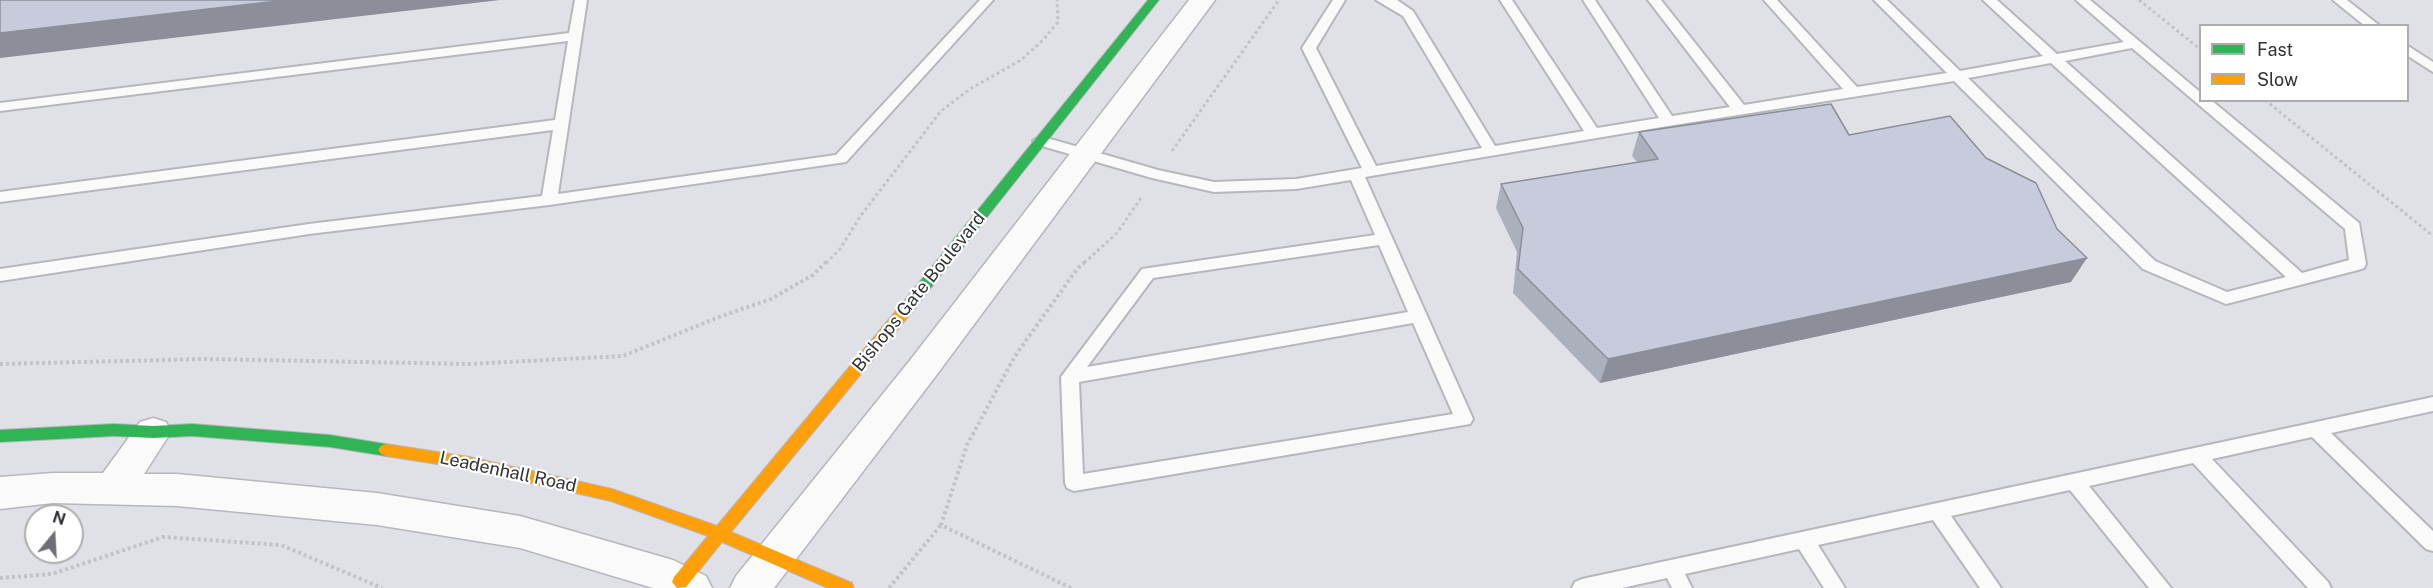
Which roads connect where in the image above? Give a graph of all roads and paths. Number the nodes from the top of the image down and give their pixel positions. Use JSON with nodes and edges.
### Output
{"nodes":[{"id":1,"x":581,"y":0,"type":"edge"},
{"id":2,"x":987,"y":0,"type":"edge"},
{"id":3,"x":1057,"y":0,"type":"edge"},
{"id":4,"x":1154,"y":0,"type":"edge"},
{"id":5,"x":1202,"y":0,"type":"edge"},
{"id":6,"x":1339,"y":0,"type":"edge"},
{"id":7,"x":1382,"y":0,"type":"edge"},
{"id":8,"x":1506,"y":0,"type":"edge"},
{"id":9,"x":1589,"y":0,"type":"edge"},
{"id":10,"x":1654,"y":0,"type":"edge"},
{"id":11,"x":1770,"y":0,"type":"edge"},
{"id":12,"x":1880,"y":0,"type":"edge"},
{"id":13,"x":1989,"y":0,"type":"edge"},
{"id":14,"x":2082,"y":0,"type":"edge"},
{"id":15,"x":2139,"y":0,"type":"edge"},
{"id":16,"x":2339,"y":0,"type":"edge"},
{"id":17,"x":2371,"y":24,"type":"edge"},
{"id":18,"x":575,"y":36,"type":"junction"},
{"id":19,"x":2134,"y":44,"type":"junction"},
{"id":20,"x":2199,"y":48,"type":"edge"},
{"id":21,"x":2409,"y":51,"type":"edge"},
{"id":22,"x":2053,"y":58,"type":"junction"},
{"id":23,"x":2430,"y":63,"type":"edge"},
{"id":24,"x":1957,"y":76,"type":"junction"},
{"id":25,"x":1854,"y":93,"type":"junction"},
{"id":26,"x":2199,"y":98,"type":"edge"},
{"id":27,"x":2203,"y":102,"type":"edge"},
{"id":28,"x":2267,"y":102,"type":"edge"},
{"id":29,"x":0,"y":106,"type":"edge"},
{"id":30,"x":1741,"y":111,"type":"junction"},
{"id":31,"x":1668,"y":121,"type":"junction"},
{"id":32,"x":561,"y":124,"type":"junction"},
{"id":33,"x":1593,"y":134,"type":"junction"},
{"id":34,"x":1040,"y":141,"type":"junction"},
{"id":35,"x":1491,"y":151,"type":"junction"},
{"id":36,"x":1085,"y":156,"type":"junction"},
{"id":37,"x":1364,"y":172,"type":"junction"},
{"id":38,"x":0,"y":197,"type":"edge"},
{"id":39,"x":549,"y":200,"type":"junction"},
{"id":40,"x":2433,"y":236,"type":"edge"},
{"id":41,"x":1385,"y":239,"type":"junction"},
{"id":42,"x":0,"y":275,"type":"edge"},
{"id":43,"x":2299,"y":279,"type":"junction"},
{"id":44,"x":1419,"y":316,"type":"junction"},
{"id":45,"x":0,"y":364,"type":"edge"},
{"id":46,"x":1070,"y":376,"type":"junction"},
{"id":47,"x":2429,"y":410,"type":"edge"},
{"id":48,"x":2315,"y":429,"type":"junction"},
{"id":49,"x":153,"y":432,"type":"junction"},
{"id":50,"x":0,"y":436,"type":"edge"},
{"id":51,"x":2197,"y":455,"type":"junction"},
{"id":52,"x":2074,"y":482,"type":"junction"},
{"id":53,"x":114,"y":488,"type":"junction"},
{"id":54,"x":0,"y":493,"type":"edge"},
{"id":55,"x":1937,"y":511,"type":"junction"},
{"id":56,"x":940,"y":525,"type":"dead end"},
{"id":57,"x":720,"y":534,"type":"junction"},
{"id":58,"x":1804,"y":540,"type":"junction"},
{"id":59,"x":2433,"y":543,"type":"edge"},
{"id":60,"x":774,"y":558,"type":"junction"},
{"id":61,"x":1672,"y":568,"type":"junction"},
{"id":62,"x":0,"y":578,"type":"edge"},
{"id":63,"x":683,"y":586,"type":"edge"},
{"id":64,"x":382,"y":588,"type":"edge"},
{"id":65,"x":750,"y":588,"type":"edge"},
{"id":66,"x":846,"y":588,"type":"edge"},
{"id":67,"x":889,"y":588,"type":"edge"},
{"id":68,"x":1582,"y":588,"type":"edge"},
{"id":69,"x":1682,"y":588,"type":"edge"},
{"id":70,"x":1835,"y":588,"type":"edge"},
{"id":71,"x":1991,"y":588,"type":"edge"},
{"id":72,"x":2161,"y":588,"type":"edge"},
{"id":73,"x":2321,"y":588,"type":"edge"}],
"edges":[{"from":1,"to":18,"type":"lane"},
{"from":2,"to":39,"type":"lane"},
{"from":3,"to":45,"type":"path"},
{"from":4,"to":34,"type":"street","name":"Bishops Gate Boulevard"},
{"from":5,"to":36,"type":"street"},
{"from":6,"to":37,"type":"lane"},
{"from":7,"to":35,"type":"lane"},
{"from":8,"to":33,"type":"lane"},
{"from":9,"to":31,"type":"lane"},
{"from":10,"to":30,"type":"lane"},
{"from":11,"to":25,"type":"lane"},
{"from":12,"to":24,"type":"lane"},
{"from":13,"to":22,"type":"lane"},
{"from":14,"to":19,"type":"lane"},
{"from":15,"to":20,"type":"path"},
{"from":16,"to":17,"type":"lane"},
{"from":18,"to":29,"type":"lane"},
{"from":18,"to":32,"type":"lane"},
{"from":19,"to":22,"type":"lane"},
{"from":19,"to":26,"type":"lane"},
{"from":21,"to":23,"type":"lane"},
{"from":22,"to":24,"type":"lane"},
{"from":22,"to":43,"type":"lane"},
{"from":24,"to":25,"type":"lane"},
{"from":24,"to":43,"type":"lane"},
{"from":25,"to":30,"type":"lane"},
{"from":27,"to":43,"type":"lane"},
{"from":28,"to":40,"type":"path"},
{"from":30,"to":31,"type":"lane"},
{"from":31,"to":33,"type":"lane"},
{"from":32,"to":38,"type":"lane"},
{"from":32,"to":39,"type":"lane"},
{"from":33,"to":35,"type":"lane"},
{"from":34,"to":36,"type":"lane"},
{"from":34,"to":57,"type":"street","name":"Bishops Gate Boulevard"},
{"from":35,"to":37,"type":"lane"},
{"from":36,"to":37,"type":"lane"},
{"from":36,"to":60,"type":"street"},
{"from":37,"to":41,"type":"lane"},
{"from":39,"to":42,"type":"lane"},
{"from":41,"to":44,"type":"lane"},
{"from":41,"to":46,"type":"lane"},
{"from":44,"to":46,"type":"lane"},
{"from":44,"to":46,"type":"lane"},
{"from":47,"to":48,"type":"lane"},
{"from":48,"to":51,"type":"lane"},
{"from":48,"to":59,"type":"lane"},
{"from":49,"to":50,"type":"street","name":"Leadenhall Road"},
{"from":49,"to":53,"type":"street"},
{"from":49,"to":57,"type":"street","name":"Leadenhall Road"},
{"from":51,"to":52,"type":"lane"},
{"from":51,"to":73,"type":"lane"},
{"from":52,"to":55,"type":"lane"},
{"from":52,"to":72,"type":"lane"},
{"from":53,"to":54,"type":"street"},
{"from":53,"to":63,"type":"street"},
{"from":55,"to":58,"type":"lane"},
{"from":55,"to":71,"type":"lane"},
{"from":56,"to":67,"type":"path"},
{"from":57,"to":60,"type":"street","name":"Leadenhall Road"},
{"from":57,"to":63,"type":"street","name":"Bishops Gate Boulevard"},
{"from":58,"to":61,"type":"lane"},
{"from":58,"to":70,"type":"lane"},
{"from":60,"to":65,"type":"street"},
{"from":60,"to":66,"type":"street","name":"Leadenhall Road"},
{"from":61,"to":68,"type":"lane"},
{"from":61,"to":69,"type":"lane"},
{"from":62,"to":64,"type":"path"}]}
